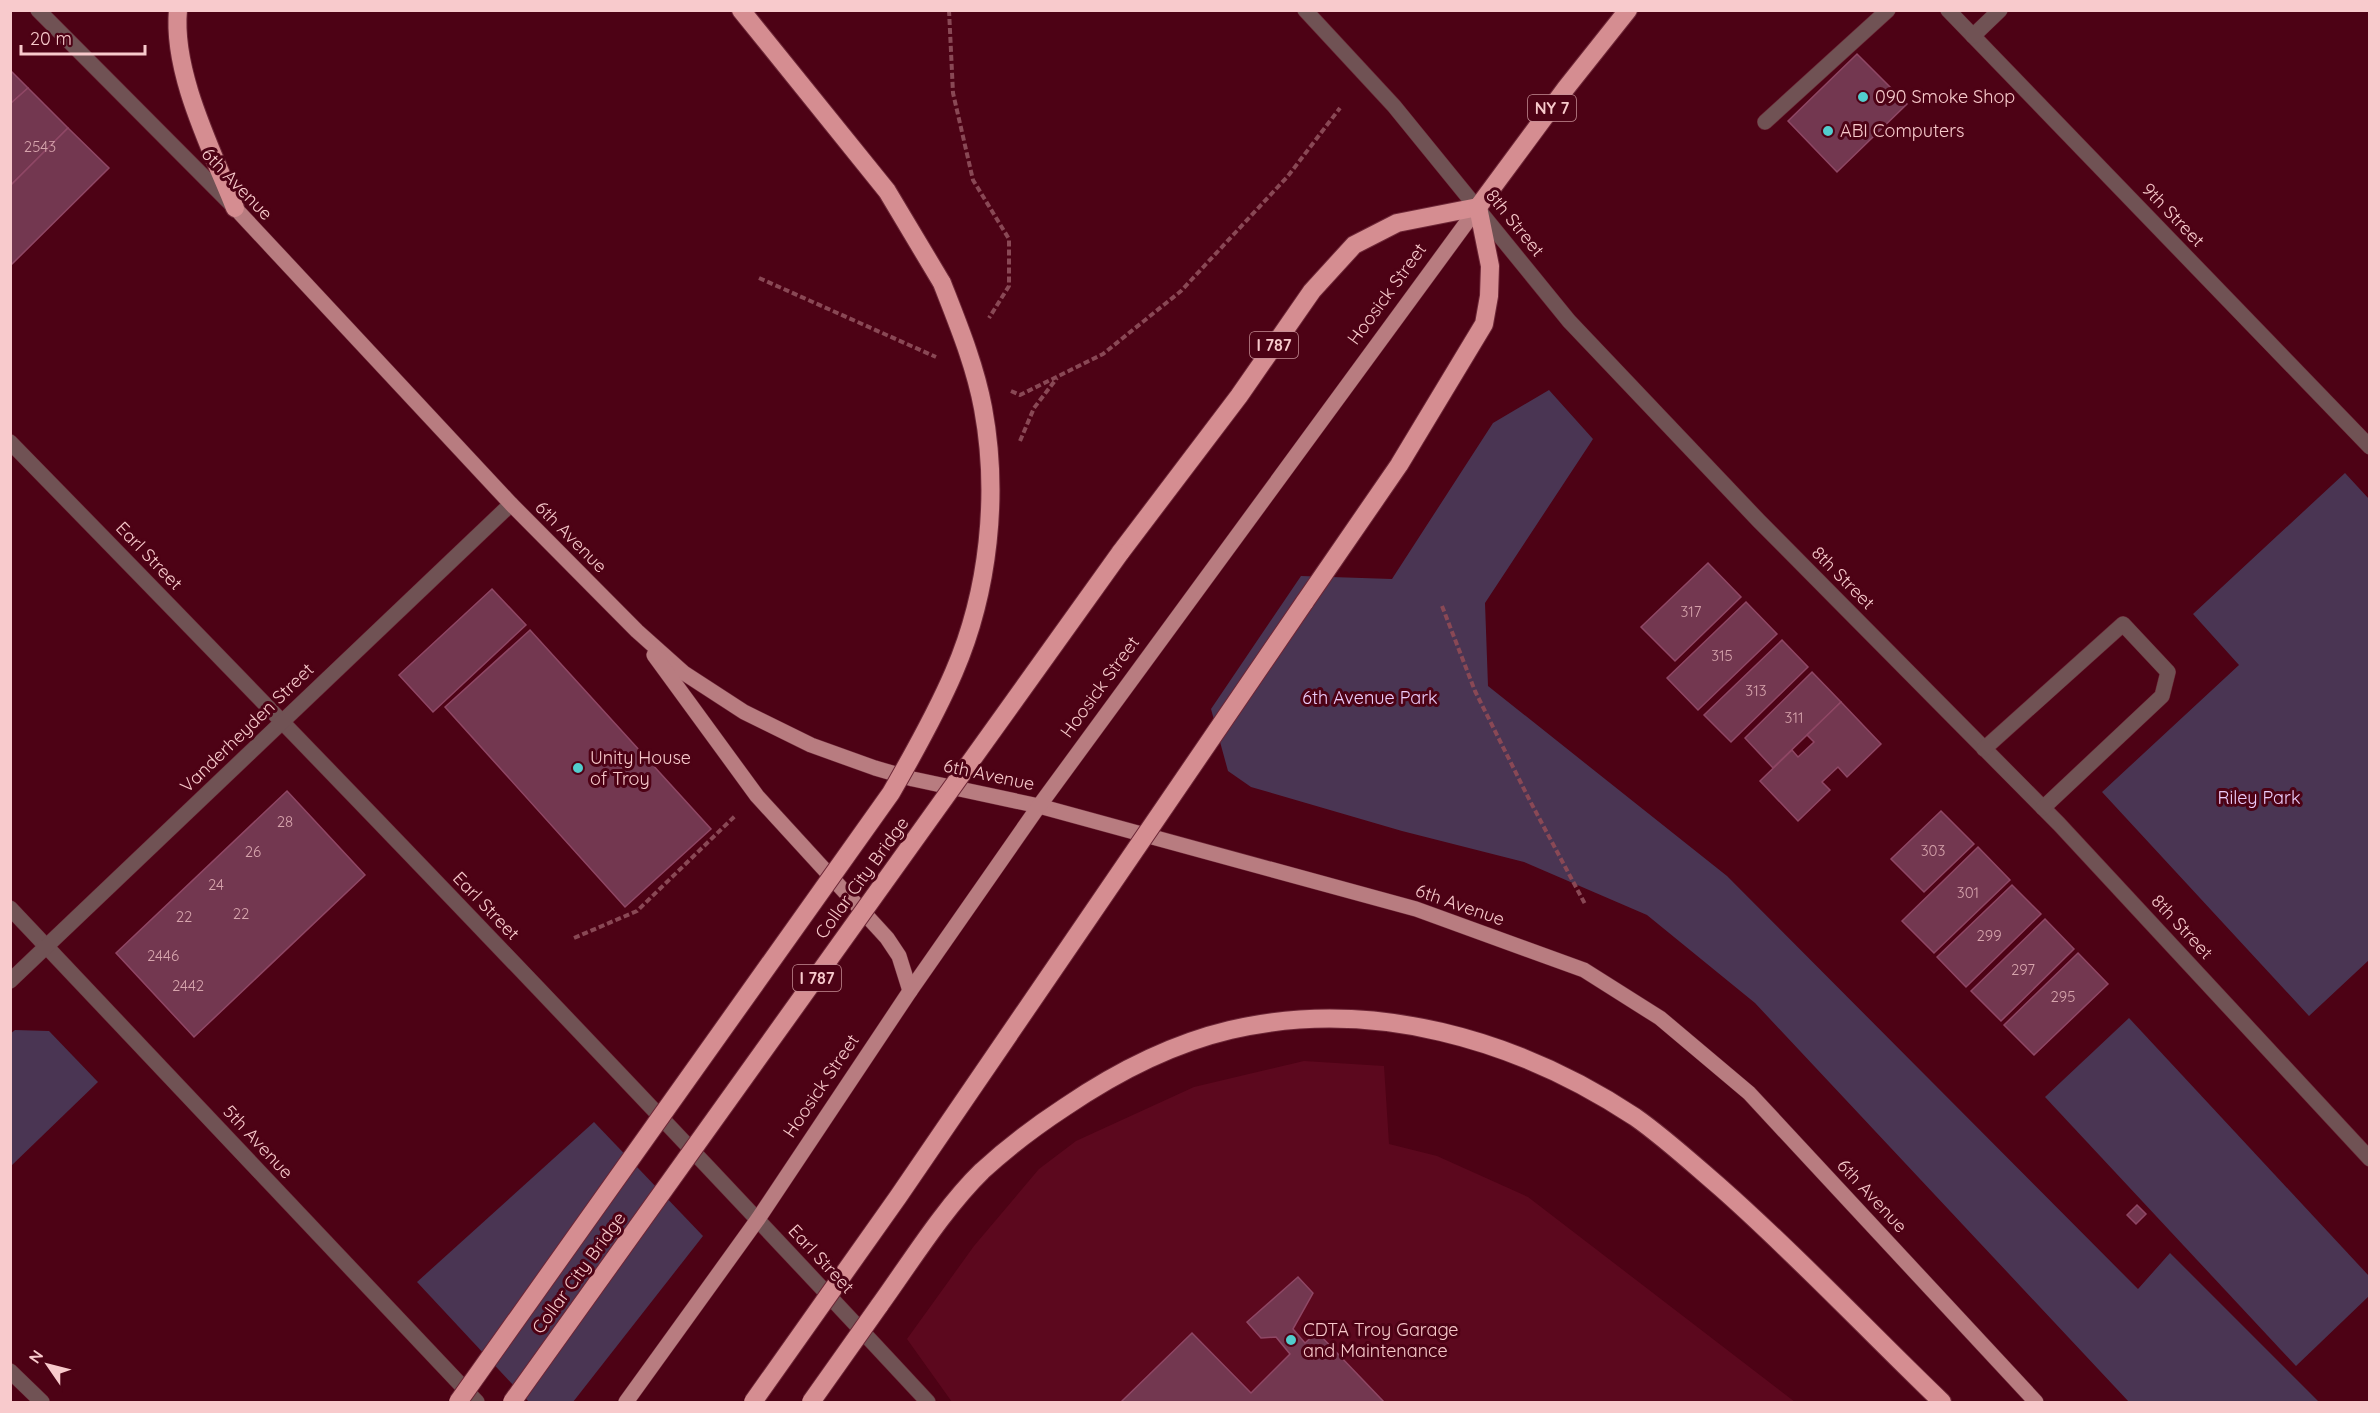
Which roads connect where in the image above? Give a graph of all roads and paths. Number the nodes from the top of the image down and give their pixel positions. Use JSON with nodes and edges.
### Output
{"nodes":[{"id":1,"x":38,"y":10,"type":"edge"},
{"id":2,"x":178,"y":10,"type":"edge"},
{"id":3,"x":741,"y":10,"type":"edge"},
{"id":4,"x":949,"y":10,"type":"edge"},
{"id":5,"x":1305,"y":10,"type":"edge"},
{"id":6,"x":1628,"y":10,"type":"edge"},
{"id":7,"x":1888,"y":10,"type":"edge"},
{"id":8,"x":1948,"y":10,"type":"edge"},
{"id":9,"x":2000,"y":10,"type":"edge"},
{"id":10,"x":1973,"y":36,"type":"junction"},
{"id":11,"x":1341,"y":108,"type":"dead end"},
{"id":12,"x":1765,"y":122,"type":"dead end"},
{"id":13,"x":1478,"y":207,"type":"junction"},
{"id":14,"x":235,"y":208,"type":"junction"},
{"id":15,"x":759,"y":278,"type":"dead end"},
{"id":16,"x":984,"y":327,"type":"dead end"},
{"id":17,"x":938,"y":358,"type":"dead end"},
{"id":18,"x":1010,"y":391,"type":"dead end"},
{"id":19,"x":10,"y":442,"type":"edge"},
{"id":20,"x":2370,"y":447,"type":"edge"},
{"id":21,"x":511,"y":504,"type":"junction"},
{"id":22,"x":1443,"y":606,"type":"dead end"},
{"id":23,"x":637,"y":631,"type":"junction"},
{"id":24,"x":283,"y":721,"type":"junction"},
{"id":25,"x":1984,"y":749,"type":"junction"},
{"id":26,"x":757,"y":796,"type":"junction"},
{"id":27,"x":1039,"y":806,"type":"junction"},
{"id":28,"x":2043,"y":808,"type":"junction"},
{"id":29,"x":1585,"y":904,"type":"dead end"},
{"id":30,"x":10,"y":908,"type":"edge"},
{"id":31,"x":574,"y":938,"type":"dead end"},
{"id":32,"x":47,"y":946,"type":"junction"},
{"id":33,"x":10,"y":981,"type":"edge"},
{"id":34,"x":910,"y":991,"type":"junction"},
{"id":35,"x":2370,"y":1159,"type":"edge"},
{"id":36,"x":758,"y":1219,"type":"junction"},
{"id":37,"x":1895,"y":1356,"type":"junction"},
{"id":38,"x":10,"y":1371,"type":"edge"},
{"id":39,"x":42,"y":1402,"type":"edge"},
{"id":40,"x":458,"y":1402,"type":"edge"},
{"id":41,"x":477,"y":1402,"type":"edge"},
{"id":42,"x":512,"y":1402,"type":"edge"},
{"id":43,"x":626,"y":1402,"type":"edge"},
{"id":44,"x":753,"y":1402,"type":"edge"},
{"id":45,"x":811,"y":1402,"type":"edge"},
{"id":46,"x":928,"y":1402,"type":"edge"},
{"id":47,"x":1932,"y":1402,"type":"edge"},
{"id":48,"x":1942,"y":1402,"type":"edge"},
{"id":49,"x":2036,"y":1402,"type":"edge"}],
"edges":[{"from":1,"to":14,"type":"street","name":"6th Avenue"},
{"from":2,"to":14,"type":"highway"},
{"from":3,"to":40,"type":"highway","bridge":true},
{"from":4,"to":16,"type":"path"},
{"from":5,"to":13,"type":"street","name":"8th Street"},
{"from":6,"to":13,"type":"highway","name":"Hoosick Street","number":"NY 7"},
{"from":7,"to":12,"type":"street"},
{"from":8,"to":10,"type":"street","name":"9th Street"},
{"from":9,"to":10,"type":"street"},
{"from":10,"to":20,"type":"street","name":"9th Street"},
{"from":11,"to":18,"type":"path"},
{"from":13,"to":25,"type":"street","name":"8th Street"},
{"from":13,"to":27,"type":"main road","name":"Hoosick Street"},
{"from":13,"to":42,"type":"highway","name":"Collar City Bridge","number":"I 787","bridge":true},
{"from":13,"to":44,"type":"highway","bridge":true},
{"from":14,"to":21,"type":"main road","name":"6th Avenue"},
{"from":15,"to":17,"type":"path"},
{"from":19,"to":24,"type":"street","name":"Earl Street"},
{"from":21,"to":23,"type":"main road","name":"6th Avenue"},
{"from":21,"to":24,"type":"street","name":"Vanderheyden Street"},
{"from":22,"to":29,"type":"path"},
{"from":23,"to":26,"type":"main road"},
{"from":23,"to":27,"type":"main road","name":"6th Avenue"},
{"from":24,"to":32,"type":"street","name":"Vanderheyden Street"},
{"from":24,"to":36,"type":"street","name":"Earl Street"},
{"from":25,"to":28,"type":"street","name":"8th Street"},
{"from":25,"to":28,"type":"street"},
{"from":26,"to":31,"type":"path"},
{"from":26,"to":34,"type":"main road"},
{"from":27,"to":34,"type":"main road","name":"Hoosick Street"},
{"from":27,"to":49,"type":"main road","name":"6th Avenue"},
{"from":28,"to":35,"type":"street","name":"8th Street"},
{"from":30,"to":32,"type":"street","name":"5th Avenue"},
{"from":32,"to":33,"type":"street","name":"Vanderheyden Street"},
{"from":32,"to":41,"type":"street","name":"5th Avenue"},
{"from":34,"to":36,"type":"main road","name":"Hoosick Street"},
{"from":36,"to":43,"type":"main road","name":"Hoosick Street"},
{"from":36,"to":46,"type":"street","name":"Earl Street"},
{"from":37,"to":45,"type":"highway","bridge":true},
{"from":37,"to":47,"type":"highway"},
{"from":37,"to":48,"type":"highway"},
{"from":38,"to":39,"type":"street"}]}
